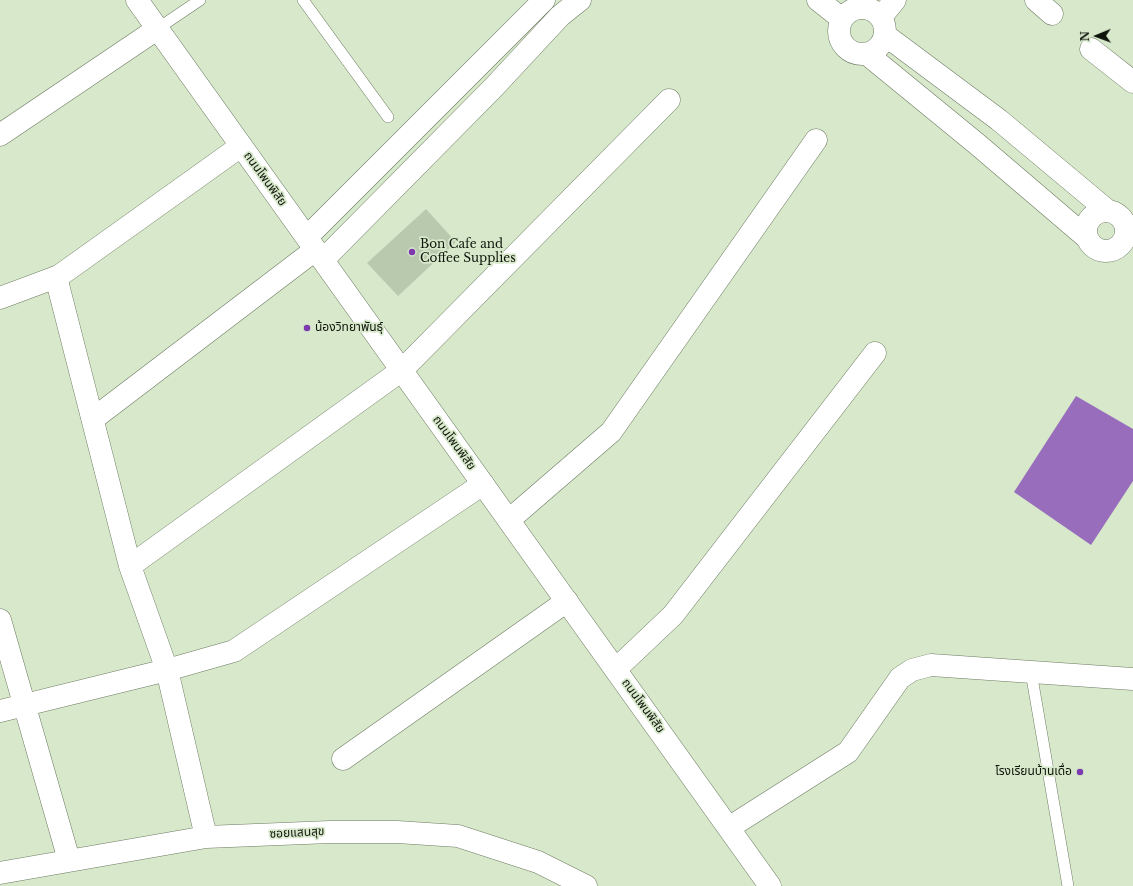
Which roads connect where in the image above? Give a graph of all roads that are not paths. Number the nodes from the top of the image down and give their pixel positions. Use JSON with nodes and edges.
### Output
{"nodes":[{"id":1,"x":137,"y":0,"type":"edge"},
{"id":2,"x":200,"y":0,"type":"edge"},
{"id":3,"x":303,"y":0,"type":"edge"},
{"id":4,"x":544,"y":0,"type":"edge"},
{"id":5,"x":580,"y":0,"type":"edge"},
{"id":6,"x":818,"y":0,"type":"edge"},
{"id":7,"x":895,"y":0,"type":"edge"},
{"id":8,"x":1036,"y":0,"type":"edge"},
{"id":9,"x":846,"y":9,"type":"edge"},
{"id":10,"x":1052,"y":14,"type":"dead end"},
{"id":11,"x":883,"y":26,"type":"junction"},
{"id":12,"x":157,"y":29,"type":"junction"},
{"id":13,"x":1091,"y":50,"type":"dead end"},
{"id":14,"x":867,"y":54,"type":"junction"},
{"id":15,"x":1133,"y":82,"type":"edge"},
{"id":16,"x":669,"y":100,"type":"dead end"},
{"id":17,"x":388,"y":117,"type":"dead end"},
{"id":18,"x":998,"y":120,"type":"junction"},
{"id":19,"x":0,"y":135,"type":"edge"},
{"id":20,"x":816,"y":140,"type":"dead end"},
{"id":21,"x":978,"y":144,"type":"junction"},
{"id":22,"x":241,"y":146,"type":"junction"},
{"id":23,"x":397,"y":147,"type":"junction"},
{"id":24,"x":416,"y":166,"type":"junction"},
{"id":25,"x":1121,"y":214,"type":"edge"},
{"id":26,"x":1086,"y":237,"type":"junction"},
{"id":27,"x":1127,"y":248,"type":"edge"},
{"id":28,"x":315,"y":249,"type":"junction"},
{"id":29,"x":56,"y":278,"type":"junction"},
{"id":30,"x":0,"y":298,"type":"edge"},
{"id":31,"x":875,"y":353,"type":"dead end"},
{"id":32,"x":402,"y":370,"type":"junction"},
{"id":33,"x":93,"y":419,"type":"junction"},
{"id":34,"x":483,"y":484,"type":"junction"},
{"id":35,"x":509,"y":520,"type":"junction"},
{"id":36,"x":130,"y":566,"type":"junction"},
{"id":37,"x":567,"y":601,"type":"junction"},
{"id":38,"x":0,"y":620,"type":"edge"},
{"id":39,"x":616,"y":669,"type":"junction"},
{"id":40,"x":167,"y":670,"type":"junction"},
{"id":41,"x":1031,"y":672,"type":"junction"},
{"id":42,"x":1133,"y":679,"type":"edge"},
{"id":43,"x":24,"y":703,"type":"junction"},
{"id":44,"x":0,"y":711,"type":"edge"},
{"id":45,"x":343,"y":759,"type":"dead end"},
{"id":46,"x":730,"y":827,"type":"junction"},
{"id":47,"x":206,"y":837,"type":"junction"},
{"id":48,"x":69,"y":860,"type":"junction"},
{"id":49,"x":0,"y":873,"type":"edge"},
{"id":50,"x":586,"y":886,"type":"edge"},
{"id":51,"x":770,"y":886,"type":"edge"},
{"id":52,"x":1068,"y":886,"type":"edge"}],
"edges":[{"from":1,"to":12,"type":"street","name":"ถนนโพนพิสัย"},
{"from":2,"to":12,"type":"lane"},
{"from":3,"to":17,"type":"lane"},
{"from":4,"to":23,"type":"street"},
{"from":5,"to":24,"type":"street"},
{"from":6,"to":9,"type":"street"},
{"from":7,"to":11,"type":"street"},
{"from":8,"to":10,"type":"street"},
{"from":9,"to":11,"type":"street"},
{"from":9,"to":14,"type":"street"},
{"from":11,"to":14,"type":"street"},
{"from":11,"to":18,"type":"street"},
{"from":12,"to":19,"type":"street"},
{"from":12,"to":22,"type":"street","name":"ถนนโพนพิสัย"},
{"from":13,"to":15,"type":"street"},
{"from":14,"to":21,"type":"street"},
{"from":16,"to":32,"type":"street"},
{"from":18,"to":21,"type":"street"},
{"from":18,"to":25,"type":"street"},
{"from":20,"to":35,"type":"street"},
{"from":21,"to":26,"type":"street"},
{"from":22,"to":28,"type":"street","name":"ถนนโพนพิสัย"},
{"from":22,"to":29,"type":"street"},
{"from":23,"to":24,"type":"street"},
{"from":23,"to":28,"type":"street"},
{"from":24,"to":28,"type":"street"},
{"from":25,"to":26,"type":"street"},
{"from":25,"to":27,"type":"street"},
{"from":26,"to":27,"type":"street"},
{"from":28,"to":32,"type":"street","name":"ถนนโพนพิสัย"},
{"from":28,"to":33,"type":"street"},
{"from":29,"to":30,"type":"street"},
{"from":29,"to":33,"type":"street"},
{"from":31,"to":39,"type":"street"},
{"from":32,"to":34,"type":"street","name":"ถนนโพนพิสัย"},
{"from":32,"to":36,"type":"street"},
{"from":33,"to":36,"type":"street"},
{"from":34,"to":35,"type":"street","name":"ถนนโพนพิสัย"},
{"from":34,"to":40,"type":"street"},
{"from":35,"to":37,"type":"street","name":"ถนนโพนพิสัย"},
{"from":36,"to":40,"type":"street"},
{"from":37,"to":39,"type":"street","name":"ถนนโพนพิสัย"},
{"from":37,"to":45,"type":"street"},
{"from":38,"to":43,"type":"street"},
{"from":39,"to":46,"type":"street","name":"ถนนโพนพิสัย"},
{"from":40,"to":43,"type":"street"},
{"from":40,"to":47,"type":"street"},
{"from":41,"to":42,"type":"street"},
{"from":41,"to":46,"type":"street"},
{"from":41,"to":52,"type":"lane"},
{"from":43,"to":44,"type":"street"},
{"from":43,"to":48,"type":"street"},
{"from":46,"to":51,"type":"street","name":"ถนนโพนพิสัย"},
{"from":47,"to":48,"type":"street","name":"ซอยแสนสุข"},
{"from":47,"to":50,"type":"street","name":"ซอยแสนสุข"},
{"from":48,"to":49,"type":"street","name":"ซอยแสนสุข"}]}
